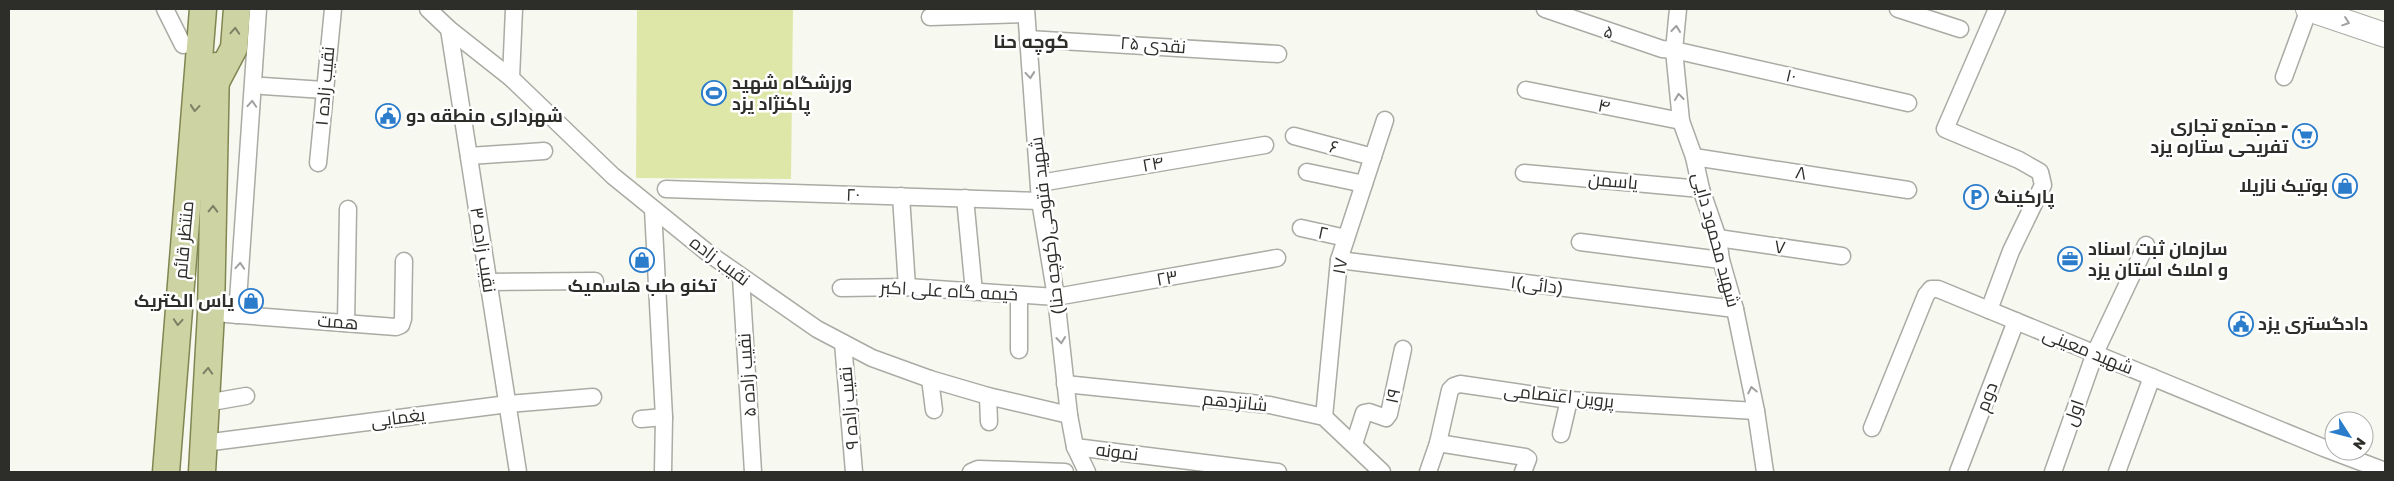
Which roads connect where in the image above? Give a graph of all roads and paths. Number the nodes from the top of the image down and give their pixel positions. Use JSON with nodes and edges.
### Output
{"nodes":[{"id":1,"x":165,"y":9,"type":"edge"},
{"id":2,"x":185,"y":9,"type":"edge"},
{"id":3,"x":203,"y":9,"type":"edge"},
{"id":4,"x":219,"y":9,"type":"edge"},
{"id":5,"x":236,"y":9,"type":"edge"},
{"id":6,"x":258,"y":9,"type":"edge"},
{"id":7,"x":333,"y":9,"type":"edge"},
{"id":8,"x":428,"y":9,"type":"edge"},
{"id":9,"x":514,"y":9,"type":"edge"},
{"id":10,"x":1545,"y":9,"type":"edge"},
{"id":11,"x":1678,"y":9,"type":"edge"},
{"id":12,"x":1898,"y":9,"type":"edge"},
{"id":13,"x":1997,"y":9,"type":"edge"},
{"id":14,"x":2308,"y":9,"type":"edge"},
{"id":15,"x":1026,"y":11,"type":"edge"},
{"id":16,"x":966,"y":12,"type":"edge"},
{"id":17,"x":930,"y":16,"type":"dead end"},
{"id":18,"x":449,"y":28,"type":"junction"},
{"id":19,"x":1960,"y":30,"type":"dead end"},
{"id":20,"x":2385,"y":35,"type":"edge"},
{"id":21,"x":1028,"y":39,"type":"junction"},
{"id":22,"x":183,"y":46,"type":"junction"},
{"id":23,"x":1674,"y":50,"type":"junction"},
{"id":24,"x":1278,"y":54,"type":"dead end"},
{"id":25,"x":2284,"y":77,"type":"dead end"},
{"id":26,"x":512,"y":78,"type":"junction"},
{"id":27,"x":206,"y":80,"type":"junction"},
{"id":28,"x":263,"y":86,"type":"dead end"},
{"id":29,"x":324,"y":90,"type":"junction"},
{"id":30,"x":1526,"y":90,"type":"dead end"},
{"id":31,"x":1908,"y":103,"type":"dead end"},
{"id":32,"x":1385,"y":120,"type":"dead end"},
{"id":33,"x":1681,"y":121,"type":"junction"},
{"id":34,"x":1294,"y":136,"type":"dead end"},
{"id":35,"x":1265,"y":144,"type":"dead end"},
{"id":36,"x":544,"y":151,"type":"dead end"},
{"id":37,"x":469,"y":156,"type":"junction"},
{"id":38,"x":1373,"y":157,"type":"junction"},
{"id":39,"x":1694,"y":157,"type":"junction"},
{"id":40,"x":318,"y":163,"type":"dead end"},
{"id":41,"x":1307,"y":172,"type":"dead end"},
{"id":42,"x":1524,"y":173,"type":"dead end"},
{"id":43,"x":1040,"y":183,"type":"junction"},
{"id":44,"x":1364,"y":184,"type":"junction"},
{"id":45,"x":666,"y":189,"type":"dead end"},
{"id":46,"x":1701,"y":189,"type":"junction"},
{"id":47,"x":1908,"y":190,"type":"dead end"},
{"id":48,"x":901,"y":196,"type":"junction"},
{"id":49,"x":965,"y":198,"type":"junction"},
{"id":50,"x":1040,"y":201,"type":"junction"},
{"id":51,"x":348,"y":209,"type":"dead end"},
{"id":52,"x":653,"y":209,"type":"junction"},
{"id":53,"x":1300,"y":228,"type":"dead end"},
{"id":54,"x":1346,"y":238,"type":"junction"},
{"id":55,"x":1718,"y":238,"type":"junction"},
{"id":56,"x":1580,"y":242,"type":"dead end"},
{"id":57,"x":2146,"y":245,"type":"dead end"},
{"id":58,"x":1842,"y":256,"type":"dead end"},
{"id":59,"x":1277,"y":258,"type":"dead end"},
{"id":60,"x":1339,"y":260,"type":"junction"},
{"id":61,"x":1721,"y":260,"type":"junction"},
{"id":62,"x":404,"y":262,"type":"dead end"},
{"id":63,"x":741,"y":277,"type":"junction"},
{"id":64,"x":595,"y":281,"type":"dead end"},
{"id":65,"x":488,"y":282,"type":"junction"},
{"id":66,"x":907,"y":287,"type":"junction"},
{"id":67,"x":841,"y":288,"type":"dead end"},
{"id":68,"x":974,"y":292,"type":"junction"},
{"id":69,"x":1019,"y":295,"type":"junction"},
{"id":70,"x":1056,"y":297,"type":"junction"},
{"id":71,"x":1735,"y":309,"type":"junction"},
{"id":72,"x":1989,"y":310,"type":"junction"},
{"id":73,"x":211,"y":314,"type":"junction"},
{"id":74,"x":237,"y":315,"type":"junction"},
{"id":75,"x":2016,"y":321,"type":"junction"},
{"id":76,"x":346,"y":322,"type":"junction"},
{"id":77,"x":844,"y":343,"type":"junction"},
{"id":78,"x":1403,"y":349,"type":"dead end"},
{"id":79,"x":1019,"y":350,"type":"dead end"},
{"id":80,"x":2095,"y":353,"type":"junction"},
{"id":81,"x":2152,"y":377,"type":"junction"},
{"id":82,"x":930,"y":379,"type":"junction"},
{"id":83,"x":1065,"y":384,"type":"junction"},
{"id":84,"x":246,"y":396,"type":"dead end"},
{"id":85,"x":988,"y":396,"type":"junction"},
{"id":86,"x":593,"y":397,"type":"dead end"},
{"id":87,"x":1569,"y":400,"type":"junction"},
{"id":88,"x":206,"y":403,"type":"junction"},
{"id":89,"x":508,"y":404,"type":"junction"},
{"id":90,"x":934,"y":410,"type":"dead end"},
{"id":91,"x":1756,"y":410,"type":"junction"},
{"id":92,"x":1070,"y":415,"type":"junction"},
{"id":93,"x":664,"y":417,"type":"junction"},
{"id":94,"x":1324,"y":417,"type":"junction"},
{"id":95,"x":641,"y":419,"type":"dead end"},
{"id":96,"x":989,"y":422,"type":"dead end"},
{"id":97,"x":1872,"y":428,"type":"dead end"},
{"id":98,"x":1561,"y":434,"type":"dead end"},
{"id":99,"x":204,"y":443,"type":"junction"},
{"id":100,"x":1438,"y":443,"type":"junction"},
{"id":101,"x":1354,"y":444,"type":"junction"},
{"id":102,"x":1075,"y":447,"type":"junction"},
{"id":103,"x":2385,"y":471,"type":"edge"},
{"id":104,"x":166,"y":472,"type":"edge"},
{"id":105,"x":202,"y":472,"type":"edge"},
{"id":106,"x":518,"y":472,"type":"edge"},
{"id":107,"x":663,"y":472,"type":"edge"},
{"id":108,"x":753,"y":472,"type":"edge"},
{"id":109,"x":854,"y":472,"type":"edge"},
{"id":110,"x":971,"y":472,"type":"edge"},
{"id":111,"x":1066,"y":472,"type":"edge"},
{"id":112,"x":1088,"y":472,"type":"edge"},
{"id":113,"x":1278,"y":472,"type":"edge"},
{"id":114,"x":1382,"y":472,"type":"edge"},
{"id":115,"x":1428,"y":472,"type":"edge"},
{"id":116,"x":1523,"y":472,"type":"edge"},
{"id":117,"x":1765,"y":472,"type":"edge"},
{"id":118,"x":1958,"y":472,"type":"edge"},
{"id":119,"x":2053,"y":472,"type":"edge"},
{"id":120,"x":2117,"y":472,"type":"edge"}],
"edges":[{"from":1,"to":22,"type":"street"},
{"from":2,"to":22,"type":"main road"},
{"from":3,"to":27,"type":"main road","name":"منتظر قائم"},
{"from":4,"to":27,"type":"main road","name":"منتظر قائم"},
{"from":27,"to":5,"type":"main road","one_way":true},
{"from":74,"to":6,"type":"street","one_way":true},
{"from":7,"to":29,"type":"street","name":"نقیب زاده ۱"},
{"from":8,"to":18,"type":"street","name":"نقیب زاده"},
{"from":9,"to":26,"type":"street"},
{"from":10,"to":23,"type":"street","name":"۵"},
{"from":23,"to":11,"type":"street","name":"شهید محمود دایی","one_way":true},
{"from":12,"to":19,"type":"street"},
{"from":13,"to":72,"type":"street"},
{"from":14,"to":20,"type":"main road","one_way":true},
{"from":14,"to":25,"type":"street"},
{"from":15,"to":16,"type":"street"},
{"from":15,"to":21,"type":"street","name":"(کوچه حنا)شهید فتوحی"},
{"from":16,"to":17,"type":"street"},
{"from":18,"to":26,"type":"street","name":"نقیب زاده"},
{"from":18,"to":37,"type":"street","name":"نقیب زاده ۳"},
{"from":21,"to":24,"type":"street","name":"۲۵ نقدی"},
{"from":21,"to":43,"type":"street","name":"(کوچه حنا)شهید فتوحی","one_way":true},
{"from":22,"to":27,"type":"main road"},
{"from":23,"to":31,"type":"street","name":"۱۰"},
{"from":33,"to":23,"type":"street","name":"شهید محمود دایی","one_way":true},
{"from":26,"to":52,"type":"street","name":"نقیب زاده"},
{"from":73,"to":27,"type":"main road","name":"منتظر قائم","one_way":true},
{"from":27,"to":104,"type":"main road","name":"منتظر قائم","one_way":true},
{"from":28,"to":29,"type":"street"},
{"from":29,"to":40,"type":"street","name":"نقیب زاده ۱"},
{"from":30,"to":33,"type":"street","name":"۴"},
{"from":32,"to":38,"type":"street","name":"۱۷"},
{"from":33,"to":39,"type":"street","name":"شهید محمود دایی"},
{"from":34,"to":38,"type":"street","name":"۶"},
{"from":35,"to":43,"type":"street","name":"۲۴"},
{"from":36,"to":37,"type":"street"},
{"from":37,"to":65,"type":"street","name":"نقیب زاده ۳"},
{"from":38,"to":44,"type":"street","name":"۱۷"},
{"from":39,"to":46,"type":"street","name":"شهید محمود دایی"},
{"from":39,"to":47,"type":"street","name":"۸"},
{"from":41,"to":44,"type":"street"},
{"from":42,"to":46,"type":"street","name":"یاسمن"},
{"from":43,"to":50,"type":"street","name":"(کوچه حنا)شهید فتوحی"},
{"from":44,"to":54,"type":"street","name":"۱۷"},
{"from":45,"to":48,"type":"street","name":"۲۰"},
{"from":46,"to":55,"type":"street","name":"شهید محمود دایی"},
{"from":48,"to":49,"type":"street","name":"۲۰"},
{"from":48,"to":66,"type":"street"},
{"from":49,"to":50,"type":"street","name":"۲۰"},
{"from":49,"to":68,"type":"street"},
{"from":50,"to":70,"type":"street","name":"(کوچه حنا)شهید فتوحی"},
{"from":51,"to":76,"type":"street"},
{"from":52,"to":63,"type":"street","name":"نقیب زاده"},
{"from":52,"to":93,"type":"street"},
{"from":53,"to":54,"type":"street","name":"۲"},
{"from":54,"to":60,"type":"street","name":"۱۷"},
{"from":55,"to":58,"type":"street","name":"۷"},
{"from":55,"to":61,"type":"street","name":"شهید محمود دایی"},
{"from":56,"to":61,"type":"street"},
{"from":57,"to":80,"type":"street","name":"اول"},
{"from":59,"to":70,"type":"street","name":"۲۳"},
{"from":60,"to":71,"type":"street","name":"۱(دائی)"},
{"from":60,"to":94,"type":"street","name":"۱۷"},
{"from":61,"to":71,"type":"street","name":"شهید محمود دایی"},
{"from":62,"to":76,"type":"street","name":"همت"},
{"from":63,"to":77,"type":"street","name":"نقیب زاده"},
{"from":63,"to":108,"type":"street","name":"نقیب زاده ۵"},
{"from":64,"to":65,"type":"street"},
{"from":65,"to":89,"type":"street","name":"نقیب زاده ۳"},
{"from":66,"to":67,"type":"street","name":"خیمه گاه علی اکبر"},
{"from":66,"to":68,"type":"street","name":"خیمه گاه علی اکبر"},
{"from":68,"to":69,"type":"street","name":"خیمه گاه علی اکبر"},
{"from":69,"to":70,"type":"street","name":"خیمه گاه علی اکبر"},
{"from":69,"to":79,"type":"street"},
{"from":70,"to":83,"type":"street","name":"(کوچه حنا)شهید فتوحی","one_way":true},
{"from":91,"to":71,"type":"street","name":"شهید محمود دایی","one_way":true},
{"from":72,"to":75,"type":"street","name":"شهید معینی"},
{"from":72,"to":97,"type":"street","name":"شهید معینی"},
{"from":73,"to":74,"type":"street","name":"همت"},
{"from":88,"to":73,"type":"main road","name":"منتظر قائم","one_way":true},
{"from":74,"to":76,"type":"street","name":"همت"},
{"from":75,"to":80,"type":"street","name":"شهید معینی"},
{"from":75,"to":118,"type":"street","name":"دوم"},
{"from":77,"to":82,"type":"street","name":"نقیب زاده"},
{"from":77,"to":109,"type":"street","name":"نقیب زاده ۹"},
{"from":78,"to":101,"type":"street","name":"۱۹"},
{"from":80,"to":81,"type":"street","name":"شهید معینی"},
{"from":80,"to":119,"type":"street","name":"اول"},
{"from":81,"to":103,"type":"street","name":"شهید معینی"},
{"from":81,"to":120,"type":"street"},
{"from":82,"to":85,"type":"street","name":"نقیب زاده"},
{"from":82,"to":90,"type":"street"},
{"from":83,"to":92,"type":"street","name":"(کوچه حنا)شهید فتوحی"},
{"from":83,"to":94,"type":"street","name":"شانزدهم"},
{"from":84,"to":88,"type":"street"},
{"from":85,"to":92,"type":"street","name":"نقیب زاده"},
{"from":85,"to":96,"type":"street"},
{"from":86,"to":89,"type":"street","name":"یغمایی"},
{"from":87,"to":91,"type":"street","name":"پروین اعتصامی"},
{"from":87,"to":98,"type":"street"},
{"from":87,"to":100,"type":"street","name":"پروین اعتصامی"},
{"from":88,"to":99,"type":"main road","name":"منتظر قائم"},
{"from":89,"to":99,"type":"street","name":"یغمایی"},
{"from":89,"to":106,"type":"street","name":"نقیب زاده ۳"},
{"from":91,"to":117,"type":"street","name":"شهید محمود دایی"},
{"from":92,"to":102,"type":"street","name":"(کوچه حنا)شهید فتوحی"},
{"from":93,"to":95,"type":"street"},
{"from":93,"to":107,"type":"street"},
{"from":94,"to":101,"type":"street","name":"شانزدهم"},
{"from":99,"to":105,"type":"main road","name":"منتظر قائم"},
{"from":100,"to":115,"type":"street","name":"پروین اعتصامی"},
{"from":100,"to":116,"type":"street"},
{"from":101,"to":114,"type":"street","name":"شانزدهم"},
{"from":102,"to":111,"type":"street"},
{"from":102,"to":112,"type":"street"},
{"from":102,"to":113,"type":"street","name":"نمونه"},
{"from":110,"to":111,"type":"street"}]}
